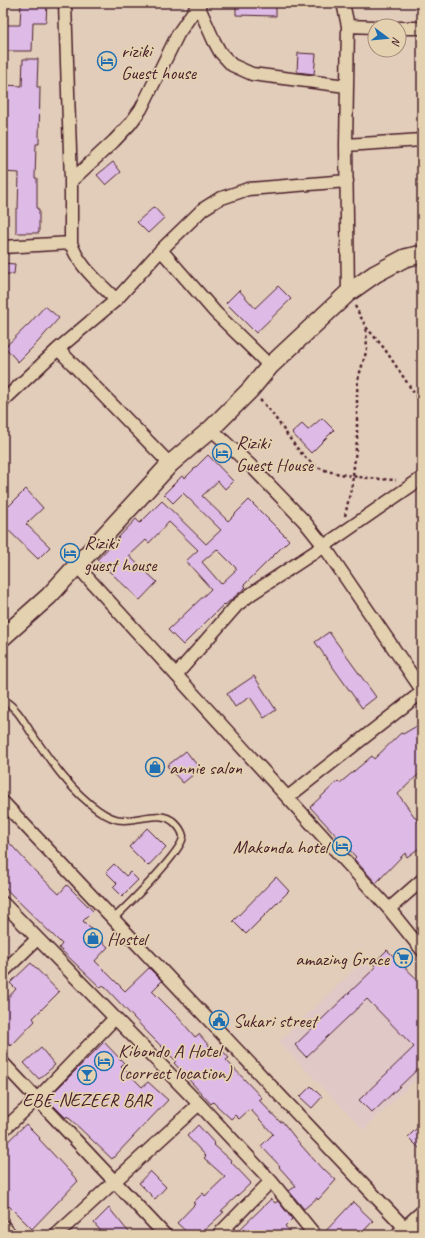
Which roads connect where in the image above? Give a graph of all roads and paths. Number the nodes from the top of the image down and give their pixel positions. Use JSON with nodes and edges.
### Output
{"nodes":[{"id":1,"x":65,"y":3,"type":"edge"},
{"id":2,"x":343,"y":3,"type":"edge"},
{"id":3,"x":197,"y":4,"type":"edge"},
{"id":4,"x":348,"y":26,"type":"junction"},
{"id":5,"x":367,"y":27,"type":"edge"},
{"id":6,"x":407,"y":28,"type":"edge"},
{"id":7,"x":422,"y":28,"type":"edge"},
{"id":8,"x":346,"y":86,"type":"junction"},
{"id":9,"x":422,"y":140,"type":"edge"},
{"id":10,"x":346,"y":145,"type":"junction"},
{"id":11,"x":71,"y":181,"type":"junction"},
{"id":12,"x":347,"y":181,"type":"junction"},
{"id":13,"x":71,"y":243,"type":"junction"},
{"id":14,"x":3,"y":247,"type":"edge"},
{"id":15,"x":161,"y":250,"type":"junction"},
{"id":16,"x":422,"y":254,"type":"edge"},
{"id":17,"x":348,"y":293,"type":"junction"},
{"id":18,"x":116,"y":300,"type":"junction"},
{"id":19,"x":366,"y":327,"type":"junction"},
{"id":20,"x":58,"y":349,"type":"junction"},
{"id":21,"x":270,"y":366,"type":"junction"},
{"id":22,"x":250,"y":390,"type":"junction"},
{"id":23,"x":3,"y":401,"type":"edge"},
{"id":24,"x":422,"y":405,"type":"edge"},
{"id":25,"x":211,"y":430,"type":"junction"},
{"id":26,"x":170,"y":464,"type":"junction"},
{"id":27,"x":353,"y":476,"type":"junction"},
{"id":28,"x":420,"y":481,"type":"edge"},
{"id":29,"x":341,"y":535,"type":"junction"},
{"id":30,"x":324,"y":546,"type":"junction"},
{"id":31,"x":77,"y":566,"type":"junction"},
{"id":32,"x":3,"y":638,"type":"edge"},
{"id":33,"x":176,"y":675,"type":"junction"},
{"id":34,"x":422,"y":691,"type":"edge"},
{"id":35,"x":3,"y":700,"type":"edge"},
{"id":36,"x":288,"y":798,"type":"junction"},
{"id":37,"x":3,"y":802,"type":"edge"},
{"id":38,"x":422,"y":880,"type":"edge"},
{"id":39,"x":3,"y":903,"type":"edge"},
{"id":40,"x":389,"y":909,"type":"junction"},
{"id":41,"x":113,"y":919,"type":"junction"},
{"id":42,"x":37,"y":939,"type":"junction"},
{"id":43,"x":422,"y":950,"type":"edge"},
{"id":44,"x":3,"y":972,"type":"edge"},
{"id":45,"x":115,"y":1018,"type":"junction"},
{"id":46,"x":3,"y":1063,"type":"edge"},
{"id":47,"x":37,"y":1099,"type":"junction"},
{"id":48,"x":199,"y":1104,"type":"junction"},
{"id":49,"x":3,"y":1130,"type":"edge"},
{"id":50,"x":115,"y":1181,"type":"junction"},
{"id":51,"x":271,"y":1181,"type":"junction"},
{"id":52,"x":422,"y":1215,"type":"edge"},
{"id":53,"x":3,"y":1226,"type":"edge"},
{"id":54,"x":403,"y":1232,"type":"edge"},
{"id":55,"x":11,"y":1235,"type":"edge"},
{"id":56,"x":56,"y":1235,"type":"edge"},
{"id":57,"x":165,"y":1235,"type":"edge"},
{"id":58,"x":218,"y":1235,"type":"edge"},
{"id":59,"x":316,"y":1235,"type":"edge"}],
"edges":[{"from":1,"to":11,"type":"street"},
{"from":2,"to":4,"type":"street"},
{"from":3,"to":8,"type":"street"},
{"from":3,"to":11,"type":"street"},
{"from":4,"to":5,"type":"street"},
{"from":4,"to":8,"type":"street"},
{"from":6,"to":7,"type":"street"},
{"from":8,"to":10,"type":"street"},
{"from":9,"to":10,"type":"street"},
{"from":10,"to":12,"type":"street"},
{"from":11,"to":13,"type":"street"},
{"from":12,"to":15,"type":"street"},
{"from":12,"to":17,"type":"street"},
{"from":13,"to":14,"type":"street"},
{"from":13,"to":18,"type":"street"},
{"from":15,"to":18,"type":"street"},
{"from":15,"to":21,"type":"street"},
{"from":16,"to":17,"type":"street"},
{"from":17,"to":19,"type":"path"},
{"from":17,"to":21,"type":"street"},
{"from":18,"to":20,"type":"street"},
{"from":19,"to":24,"type":"path"},
{"from":19,"to":27,"type":"path"},
{"from":20,"to":23,"type":"street"},
{"from":20,"to":26,"type":"street"},
{"from":21,"to":22,"type":"street"},
{"from":22,"to":25,"type":"street"},
{"from":22,"to":27,"type":"path"},
{"from":25,"to":26,"type":"street"},
{"from":25,"to":30,"type":"street"},
{"from":26,"to":31,"type":"street"},
{"from":27,"to":28,"type":"path"},
{"from":27,"to":29,"type":"path"},
{"from":28,"to":29,"type":"street"},
{"from":29,"to":30,"type":"street"},
{"from":30,"to":33,"type":"street"},
{"from":30,"to":34,"type":"street"},
{"from":31,"to":32,"type":"street"},
{"from":31,"to":33,"type":"street"},
{"from":33,"to":36,"type":"street"},
{"from":34,"to":36,"type":"street"},
{"from":35,"to":41,"type":"lane"},
{"from":36,"to":40,"type":"street"},
{"from":37,"to":41,"type":"street"},
{"from":38,"to":40,"type":"street"},
{"from":39,"to":42,"type":"street"},
{"from":40,"to":43,"type":"street"},
{"from":41,"to":54,"type":"street"},
{"from":42,"to":44,"type":"street"},
{"from":42,"to":45,"type":"street"},
{"from":45,"to":47,"type":"street"},
{"from":45,"to":48,"type":"street"},
{"from":46,"to":47,"type":"street"},
{"from":47,"to":49,"type":"street"},
{"from":47,"to":50,"type":"street"},
{"from":48,"to":50,"type":"street"},
{"from":48,"to":51,"type":"street"},
{"from":50,"to":56,"type":"street"},
{"from":50,"to":57,"type":"street"},
{"from":51,"to":58,"type":"street"},
{"from":51,"to":59,"type":"street"},
{"from":52,"to":54,"type":"street"},
{"from":53,"to":55,"type":"street"}]}
